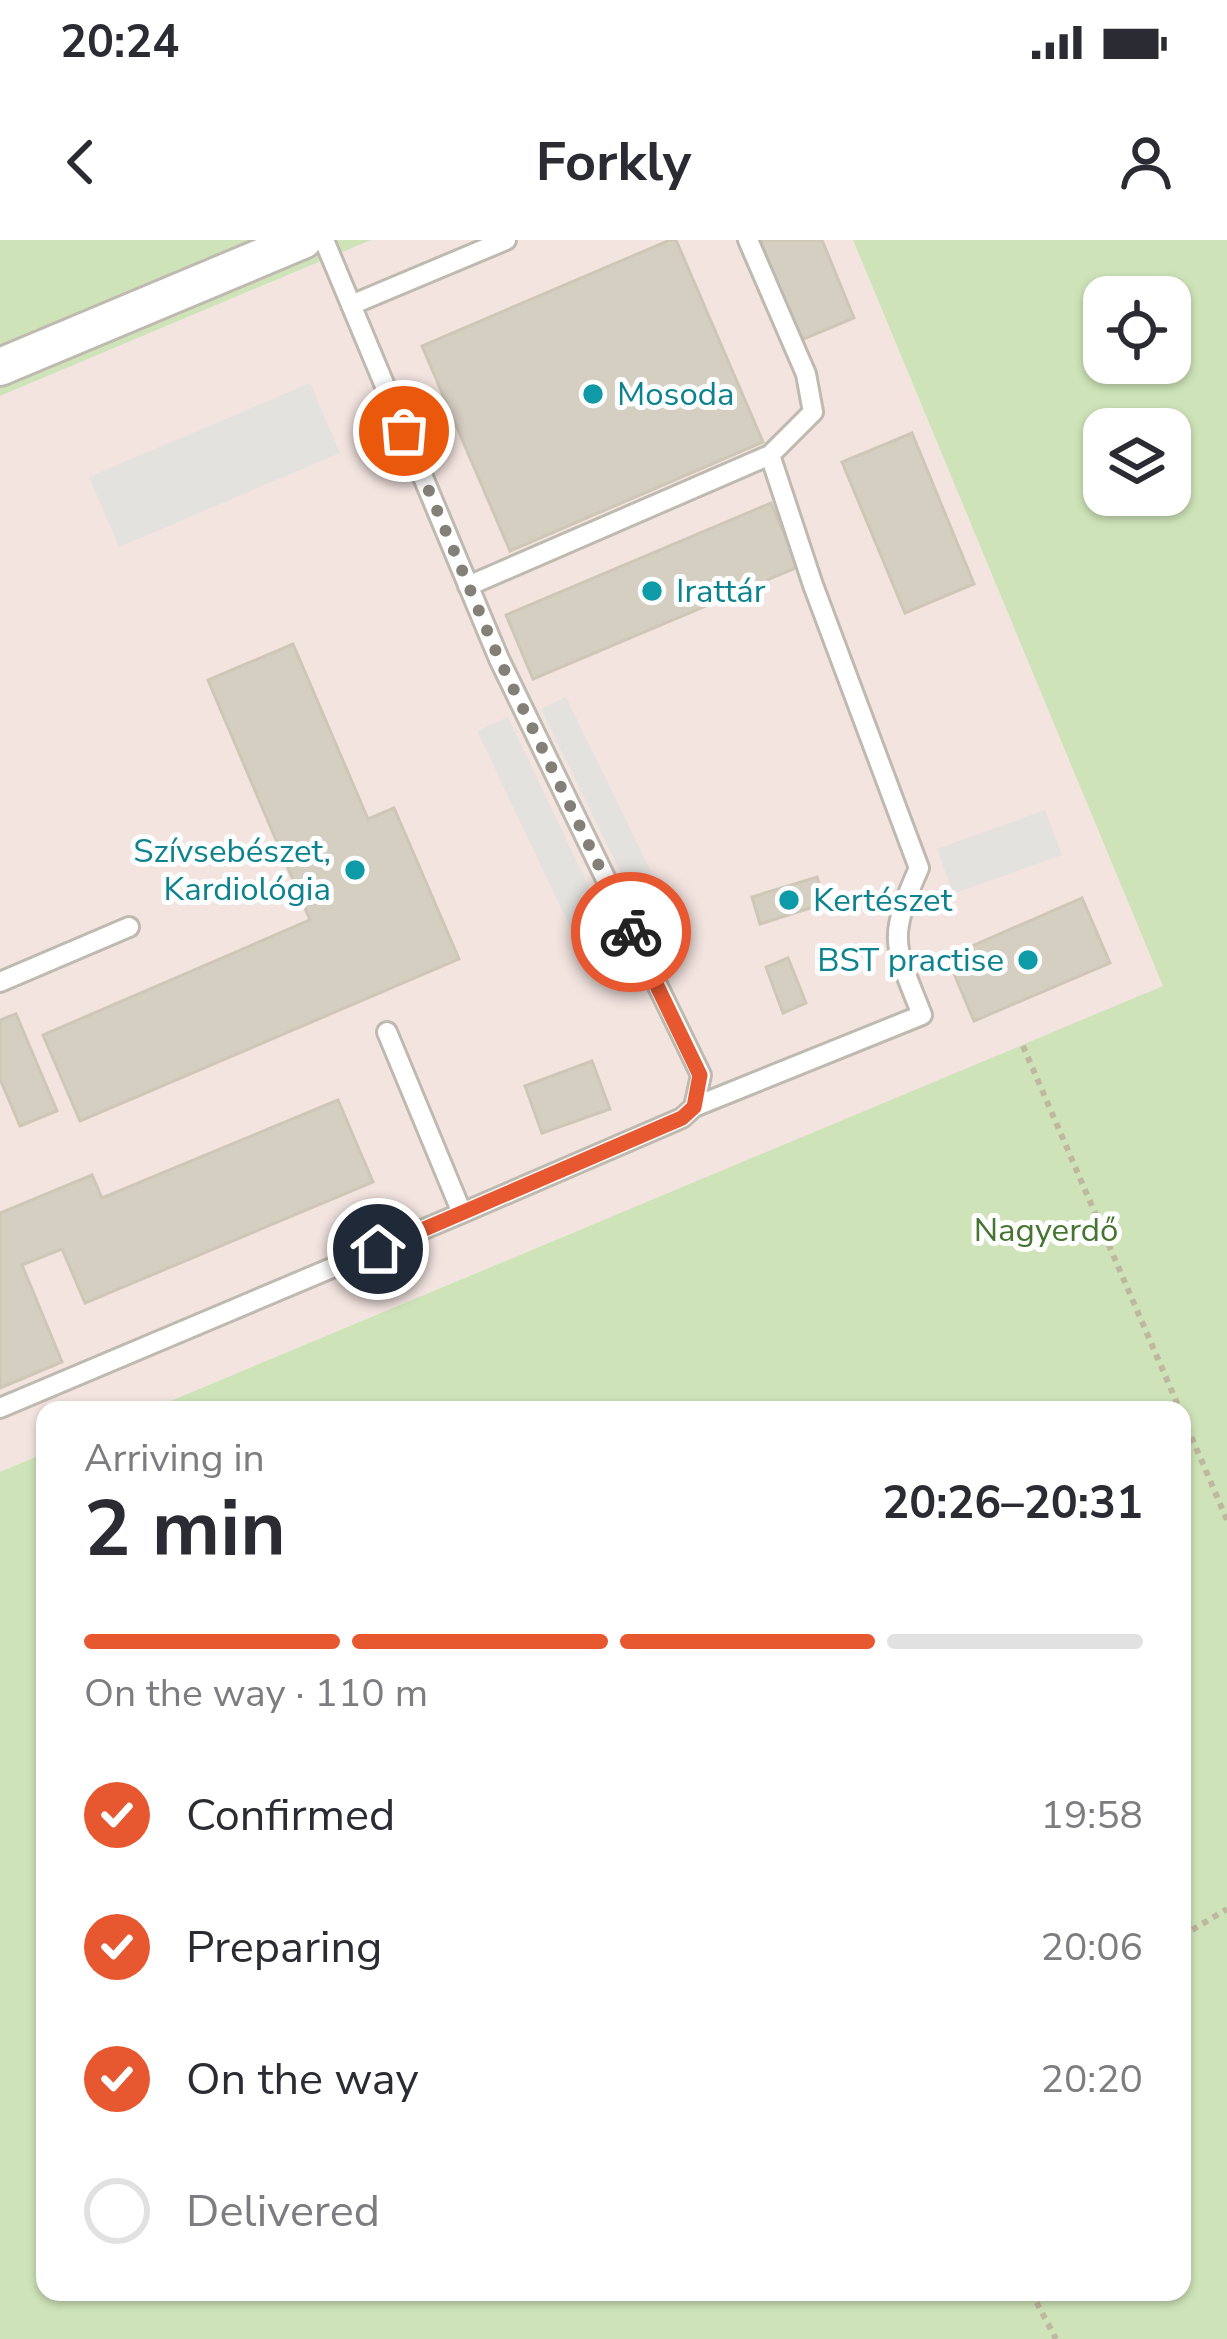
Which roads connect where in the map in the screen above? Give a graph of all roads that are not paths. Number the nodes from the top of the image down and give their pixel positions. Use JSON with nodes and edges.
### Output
{"nodes":[{"id":1,"x":303,"y":240,"type":"edge"},
{"id":2,"x":325,"y":240,"type":"edge"},
{"id":3,"x":506,"y":240,"type":"edge"},
{"id":4,"x":748,"y":240,"type":"edge"},
{"id":5,"x":351,"y":305,"type":"junction"},
{"id":6,"x":0,"y":367,"type":"edge"},
{"id":7,"x":770,"y":455,"type":"junction"},
{"id":8,"x":468,"y":586,"type":"junction"},
{"id":9,"x":129,"y":927,"type":"dead end"},
{"id":10,"x":0,"y":982,"type":"edge"},
{"id":11,"x":387,"y":1032,"type":"dead end"},
{"id":12,"x":694,"y":1107,"type":"junction"},
{"id":13,"x":462,"y":1213,"type":"junction"},
{"id":14,"x":0,"y":1408,"type":"edge"}],
"edges":[{"from":1,"to":6,"type":"street"},
{"from":2,"to":5,"type":"lane"},
{"from":3,"to":5,"type":"lane"},
{"from":4,"to":7,"type":"lane"},
{"from":5,"to":8,"type":"lane"},
{"from":7,"to":8,"type":"lane"},
{"from":7,"to":12,"type":"lane"},
{"from":8,"to":12,"type":"lane"},
{"from":9,"to":10,"type":"lane"},
{"from":11,"to":13,"type":"lane"},
{"from":12,"to":13,"type":"lane"},
{"from":13,"to":14,"type":"lane"}]}
